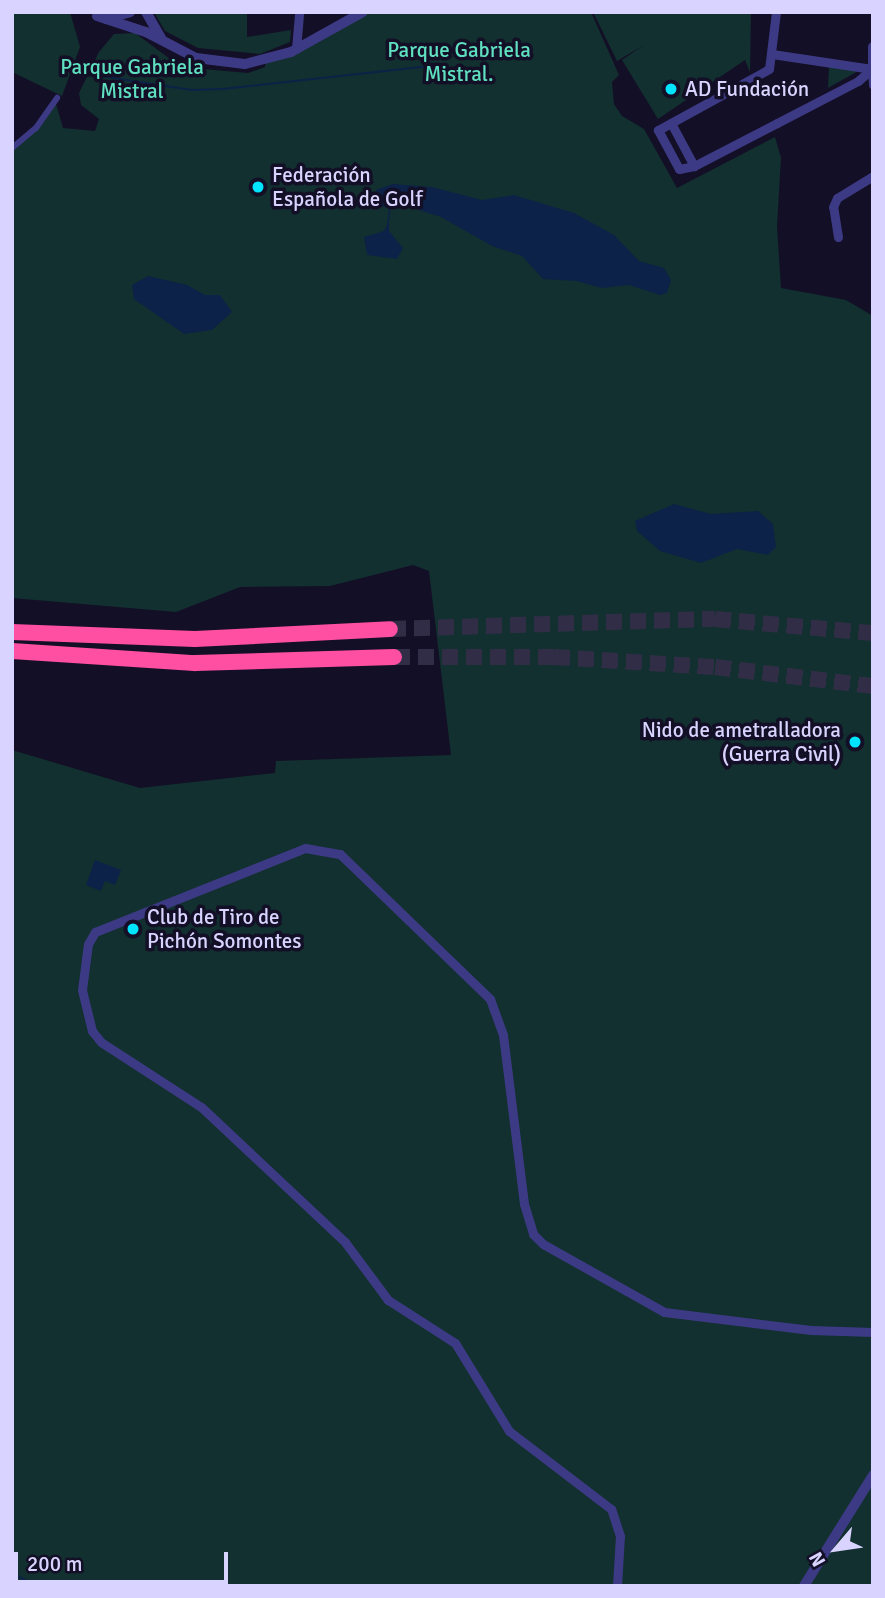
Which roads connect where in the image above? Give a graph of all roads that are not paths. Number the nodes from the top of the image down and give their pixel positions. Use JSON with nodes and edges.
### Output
{"nodes":[{"id":1,"x":130,"y":12,"type":"edge"},
{"id":2,"x":145,"y":12,"type":"edge"},
{"id":3,"x":299,"y":12,"type":"edge"},
{"id":4,"x":363,"y":12,"type":"edge"},
{"id":5,"x":776,"y":12,"type":"edge"},
{"id":6,"x":94,"y":14,"type":"edge"},
{"id":7,"x":162,"y":40,"type":"junction"},
{"id":8,"x":873,"y":47,"type":"edge"},
{"id":9,"x":296,"y":49,"type":"junction"},
{"id":10,"x":772,"y":54,"type":"junction"},
{"id":11,"x":872,"y":69,"type":"edge"},
{"id":12,"x":873,"y":85,"type":"edge"},
{"id":13,"x":57,"y":98,"type":"dead end"},
{"id":14,"x":671,"y":123,"type":"junction"},
{"id":15,"x":12,"y":148,"type":"edge"},
{"id":16,"x":694,"y":166,"type":"junction"},
{"id":17,"x":873,"y":176,"type":"edge"},
{"id":18,"x":838,"y":237,"type":"dead end"},
{"id":19,"x":390,"y":629,"type":"tunnel mouth"},
{"id":20,"x":12,"y":632,"type":"edge"},
{"id":21,"x":12,"y":651,"type":"edge"},
{"id":22,"x":394,"y":657,"type":"tunnel mouth"},
{"id":23,"x":873,"y":1332,"type":"edge"},
{"id":24,"x":873,"y":1475,"type":"edge"},
{"id":25,"x":617,"y":1586,"type":"edge"},
{"id":26,"x":804,"y":1586,"type":"edge"}],
"edges":[{"from":1,"to":6,"type":"street"},
{"from":2,"to":7,"type":"street"},
{"from":3,"to":9,"type":"street"},
{"from":4,"to":9,"type":"street"},
{"from":5,"to":10,"type":"street"},
{"from":6,"to":7,"type":"street"},
{"from":7,"to":9,"type":"street"},
{"from":8,"to":11,"type":"street"},
{"from":10,"to":11,"type":"street"},
{"from":10,"to":14,"type":"street"},
{"from":11,"to":12,"type":"street"},
{"from":11,"to":16,"type":"street"},
{"from":13,"to":15,"type":"street"},
{"from":14,"to":16,"type":"street"},
{"from":14,"to":16,"type":"street"},
{"from":17,"to":18,"type":"street"},
{"from":19,"to":20,"type":"highway"},
{"from":21,"to":22,"type":"highway"},
{"from":23,"to":25,"type":"street"},
{"from":24,"to":26,"type":"street"}]}
